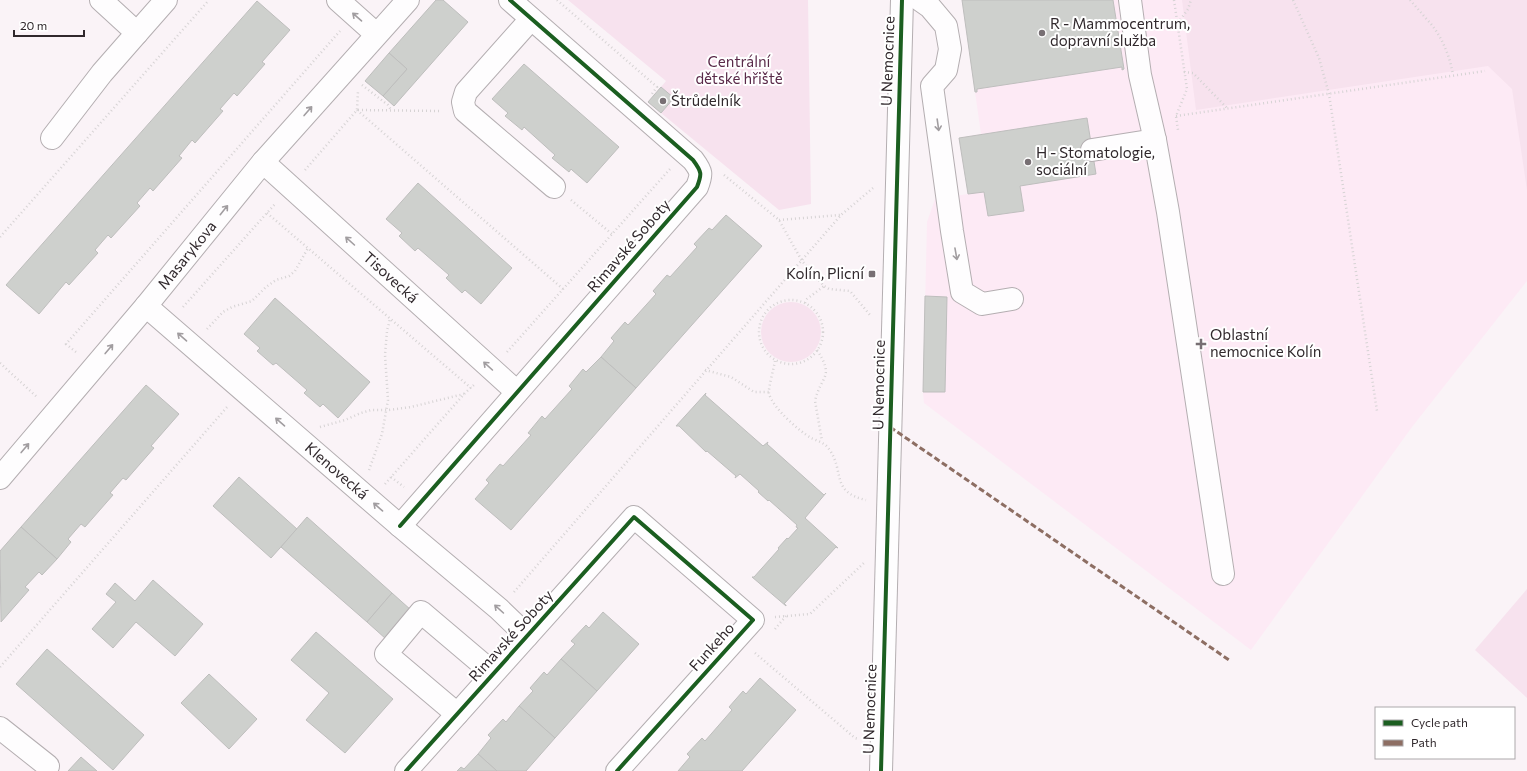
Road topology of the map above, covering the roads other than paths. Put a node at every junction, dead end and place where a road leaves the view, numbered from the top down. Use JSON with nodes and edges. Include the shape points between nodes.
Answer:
{"nodes":[{"id":1,"x":101,"y":0,"type":"edge"},
{"id":2,"x":166,"y":0,"type":"edge"},
{"id":3,"x":338,"y":0,"type":"edge"},
{"id":4,"x":408,"y":0,"type":"edge"},
{"id":5,"x":510,"y":0,"type":"edge"},
{"id":6,"x":902,"y":0,"type":"edge"},
{"id":7,"x":920,"y":0,"type":"edge"},
{"id":8,"x":1130,"y":0,"type":"edge"},
{"id":9,"x":531,"y":18,"type":"junction"},
{"id":10,"x":137,"y":33,"type":"junction"},
{"id":11,"x":376,"y":34,"type":"junction"},
{"id":12,"x":932,"y":86,"type":"junction"},
{"id":13,"x":899,"y":87,"type":"junction"},
{"id":14,"x":52,"y":138,"type":"dead end"},
{"id":15,"x":1155,"y":140,"type":"junction"},
{"id":16,"x":1092,"y":150,"type":"dead end"},
{"id":17,"x":264,"y":162,"type":"junction"},
{"id":18,"x":554,"y":187,"type":"road end"},
{"id":19,"x":1012,"y":299,"type":"dead end"},
{"id":20,"x":146,"y":306,"type":"junction"},
{"id":21,"x":517,"y":392,"type":"junction"},
{"id":22,"x":0,"y":478,"type":"edge"},
{"id":23,"x":634,"y":517,"type":"joint"},
{"id":24,"x":400,"y":526,"type":"junction"},
{"id":25,"x":1224,"y":574,"type":"dead end"},
{"id":26,"x":527,"y":636,"type":"junction"},
{"id":27,"x":493,"y":673,"type":"junction"},
{"id":28,"x":457,"y":714,"type":"junction"},
{"id":29,"x":0,"y":728,"type":"edge"},
{"id":30,"x":48,"y":766,"type":"dead end"},
{"id":31,"x":406,"y":771,"type":"edge"},
{"id":32,"x":617,"y":771,"type":"edge"},
{"id":33,"x":881,"y":771,"type":"edge"}],
"edges":[{"from":1,"to":10,"type":"street"},
{"from":2,"to":10,"type":"street"},
{"from":11,"to":3,"type":"street","one_way":true},
{"from":4,"to":11,"type":"street","name":"Masarykova"},
{"from":5,"to":9,"type":"street","name":"Rimavské Soboty"},
{"from":6,"to":13,"type":"street","name":"U Nemocnice"},
{"from":7,"to":12,"type":"street","via":[[930,7],[946,26],[950,49],[946,70]]},
{"from":8,"to":15,"type":"street","via":[[1140,75]]},
{"from":9,"to":18,"type":"street","via":[[466,92],[463,102],[465,111]]},
{"from":9,"to":21,"type":"street","name":"Rimavské Soboty","via":[[693,160],[701,175],[697,187]]},
{"from":10,"to":14,"type":"street","via":[[102,73]]},
{"from":17,"to":11,"type":"street","name":"Masarykova","one_way":true},
{"from":12,"to":13,"type":"street"},
{"from":12,"to":19,"type":"street","one_way":true,"via":[[962,292],[982,304]]},
{"from":13,"to":33,"type":"street","name":"U Nemocnice"},
{"from":15,"to":16,"type":"street"},
{"from":15,"to":25,"type":"street"},
{"from":20,"to":17,"type":"street","name":"Masarykova","one_way":true},
{"from":21,"to":17,"type":"street","name":"Tisovecká","one_way":true},
{"from":22,"to":20,"type":"street","name":"Masarykova","one_way":true},
{"from":24,"to":20,"type":"street","name":"Klenovecká","one_way":true},
{"from":21,"to":24,"type":"street","name":"Rimavské Soboty"},
{"from":23,"to":26,"type":"street","name":"Rimavské Soboty"},
{"from":23,"to":32,"type":"street","name":"Funkeho","via":[[753,620]]},
{"from":26,"to":24,"type":"street","name":"Klenovecká","one_way":true,"via":[[499,609]]},
{"from":26,"to":27,"type":"street","name":"Rimavské Soboty"},
{"from":27,"to":28,"type":"street","name":"Rimavské Soboty"},
{"from":27,"to":28,"type":"street","via":[[421,612],[386,654]]},
{"from":28,"to":31,"type":"street","name":"Rimavské Soboty"},
{"from":29,"to":30,"type":"street"}]}
